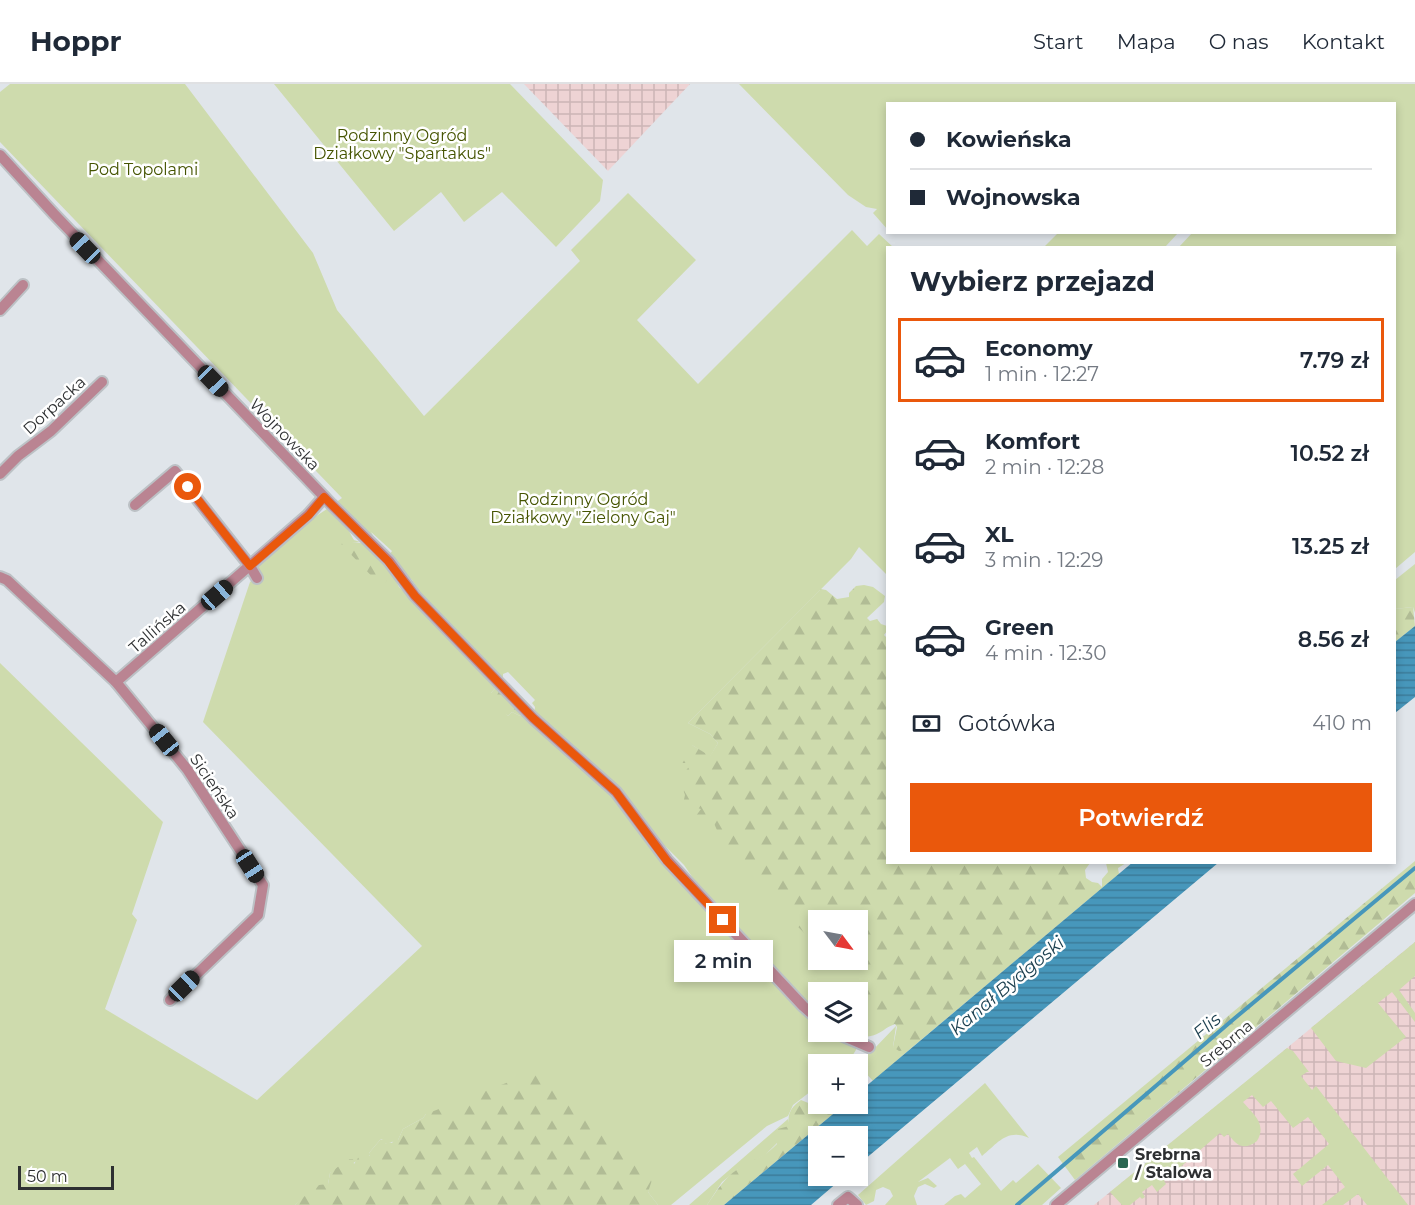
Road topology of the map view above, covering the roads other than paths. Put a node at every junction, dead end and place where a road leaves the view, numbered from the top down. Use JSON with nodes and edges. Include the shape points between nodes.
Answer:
{"nodes":[{"id":1,"x":0,"y":155,"type":"edge"},
{"id":2,"x":23,"y":285,"type":"dead end"},
{"id":3,"x":0,"y":310,"type":"edge"},
{"id":4,"x":102,"y":382,"type":"dead end"},
{"id":5,"x":0,"y":474,"type":"edge"},
{"id":6,"x":324,"y":497,"type":"junction"},
{"id":7,"x":135,"y":505,"type":"dead end"},
{"id":8,"x":250,"y":566,"type":"junction"},
{"id":9,"x":0,"y":577,"type":"edge"},
{"id":10,"x":257,"y":578,"type":"dead end"},
{"id":11,"x":116,"y":682,"type":"junction"},
{"id":12,"x":1415,"y":904,"type":"edge"},
{"id":13,"x":170,"y":1000,"type":"dead end"},
{"id":14,"x":808,"y":1010,"type":"edge"},
{"id":15,"x":857,"y":1042,"type":"edge"},
{"id":16,"x":869,"y":1047,"type":"dead end"},
{"id":17,"x":852,"y":1201,"type":"edge"},
{"id":18,"x":838,"y":1205,"type":"edge"},
{"id":19,"x":1056,"y":1205,"type":"edge"}],
"edges":[{"from":1,"to":6,"type":"street","name":"Wojnowska"},
{"from":2,"to":3,"type":"street"},
{"from":4,"to":5,"type":"street","name":"Dorpacka"},
{"from":6,"to":8,"type":"street","name":"Tallińska"},
{"from":6,"to":14,"type":"street","name":"Wojnowska","via":[[533,718],[616,792],[667,861]]},
{"from":7,"to":8,"type":"street","via":[[175,471]]},
{"from":8,"to":10,"type":"street"},
{"from":8,"to":11,"type":"street","name":"Tallińska"},
{"from":9,"to":11,"type":"street","name":"Sicieńska"},
{"from":11,"to":13,"type":"street","name":"Sicieńska","via":[[187,769],[263,885],[258,915]]},
{"from":12,"to":19,"type":"street","name":"Srebrna"},
{"from":15,"to":16,"type":"street"},
{"from":17,"to":18,"type":"street"}]}
